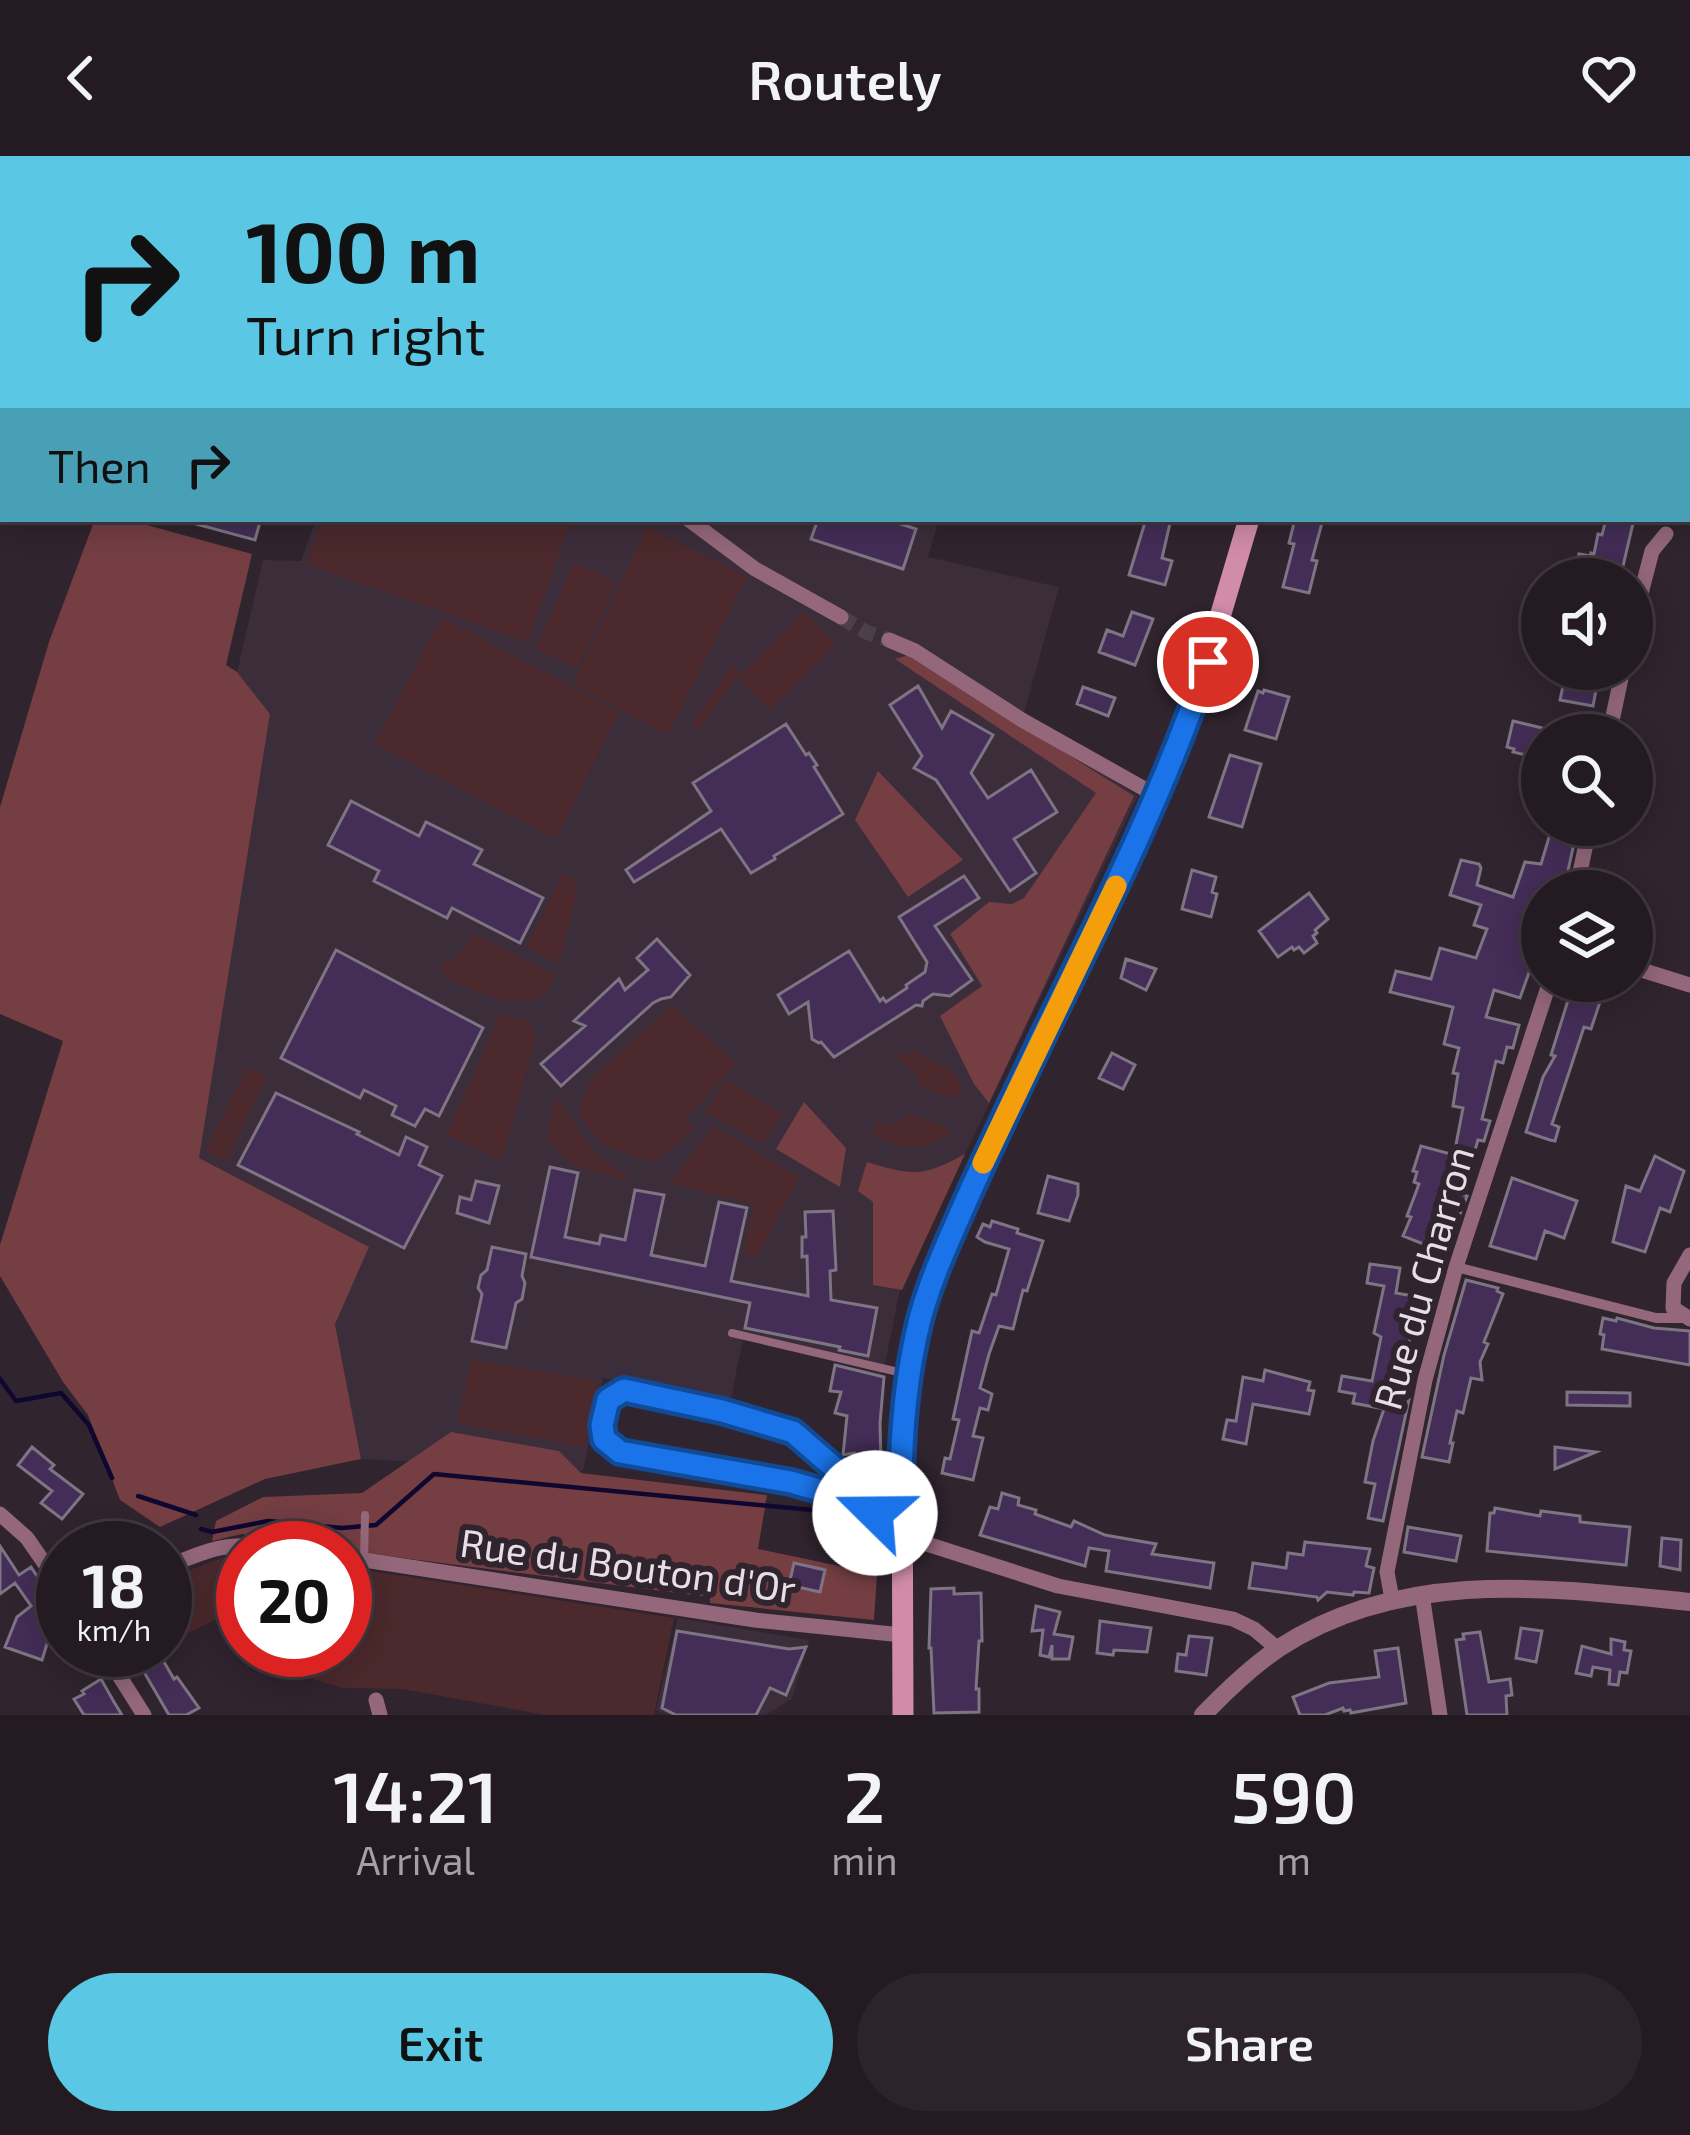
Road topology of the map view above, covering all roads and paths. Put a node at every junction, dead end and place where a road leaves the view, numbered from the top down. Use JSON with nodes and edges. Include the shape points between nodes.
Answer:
{"nodes":[{"id":1,"x":692,"y":522,"type":"edge"},
{"id":2,"x":1249,"y":522,"type":"edge"},
{"id":3,"x":1666,"y":534,"type":"dead end"},
{"id":4,"x":1650,"y":558,"type":"edge"},
{"id":5,"x":841,"y":617,"type":"tunnel mouth"},
{"id":6,"x":889,"y":640,"type":"tunnel mouth"},
{"id":7,"x":1157,"y":796,"type":"junction"},
{"id":8,"x":1653,"y":974,"type":"edge"},
{"id":9,"x":1690,"y":985,"type":"edge"},
{"id":10,"x":1543,"y":1002,"type":"edge"},
{"id":11,"x":1690,"y":1255,"type":"edge"},
{"id":12,"x":1456,"y":1267,"type":"junction"},
{"id":13,"x":1689,"y":1318,"type":"edge"},
{"id":14,"x":732,"y":1333,"type":"dead end"},
{"id":15,"x":909,"y":1375,"type":"junction"},
{"id":16,"x":901,"y":1490,"type":"junction"},
{"id":17,"x":0,"y":1514,"type":"edge"},
{"id":18,"x":365,"y":1515,"type":"dead end"},
{"id":19,"x":365,"y":1521,"type":"edge"},
{"id":20,"x":902,"y":1528,"type":"junction"},
{"id":21,"x":36,"y":1551,"type":"edge"},
{"id":22,"x":372,"y":1561,"type":"edge"},
{"id":23,"x":1423,"y":1594,"type":"junction"},
{"id":24,"x":1392,"y":1599,"type":"junction"},
{"id":25,"x":1690,"y":1602,"type":"edge"},
{"id":26,"x":902,"y":1635,"type":"junction"},
{"id":27,"x":1278,"y":1649,"type":"junction"},
{"id":28,"x":120,"y":1677,"type":"edge"},
{"id":29,"x":144,"y":1715,"type":"edge"},
{"id":30,"x":903,"y":1715,"type":"edge"},
{"id":31,"x":1203,"y":1715,"type":"edge"},
{"id":32,"x":1440,"y":1715,"type":"edge"}],
"edges":[{"from":1,"to":5,"type":"street"},
{"from":2,"to":7,"type":"main road"},
{"from":3,"to":4,"type":"street"},
{"from":6,"to":7,"type":"street"},
{"from":7,"to":15,"type":"main road","via":[[939,1261]]},
{"from":8,"to":9,"type":"street"},
{"from":10,"to":12,"type":"street","name":"Rue du Charron"},
{"from":11,"to":13,"type":"street","via":[[1673,1283],[1673,1308]]},
{"from":12,"to":13,"type":"street","via":[[1656,1318]]},
{"from":12,"to":24,"type":"street","name":"Rue du Charron","via":[[1399,1499],[1387,1572]]},
{"from":14,"to":15,"type":"lane"},
{"from":15,"to":16,"type":"main road"},
{"from":16,"to":20,"type":"main road"},
{"from":16,"to":20,"type":"lane","via":[[839,1472],[793,1432],[624,1390],[608,1400],[604,1439],[620,1452],[791,1482]]},
{"from":17,"to":21,"type":"street"},
{"from":18,"to":19,"type":"lane"},
{"from":20,"to":26,"type":"main road"},
{"from":20,"to":27,"type":"street","via":[[1058,1586],[1233,1619]]},
{"from":22,"to":26,"type":"street","name":"Rue du Bouton d'Or"},
{"from":23,"to":24,"type":"street"},
{"from":23,"to":25,"type":"street","via":[[1496,1587]]},
{"from":23,"to":32,"type":"street"},
{"from":24,"to":27,"type":"street"},
{"from":26,"to":30,"type":"main road"},
{"from":27,"to":31,"type":"street"},
{"from":28,"to":29,"type":"street"}]}
